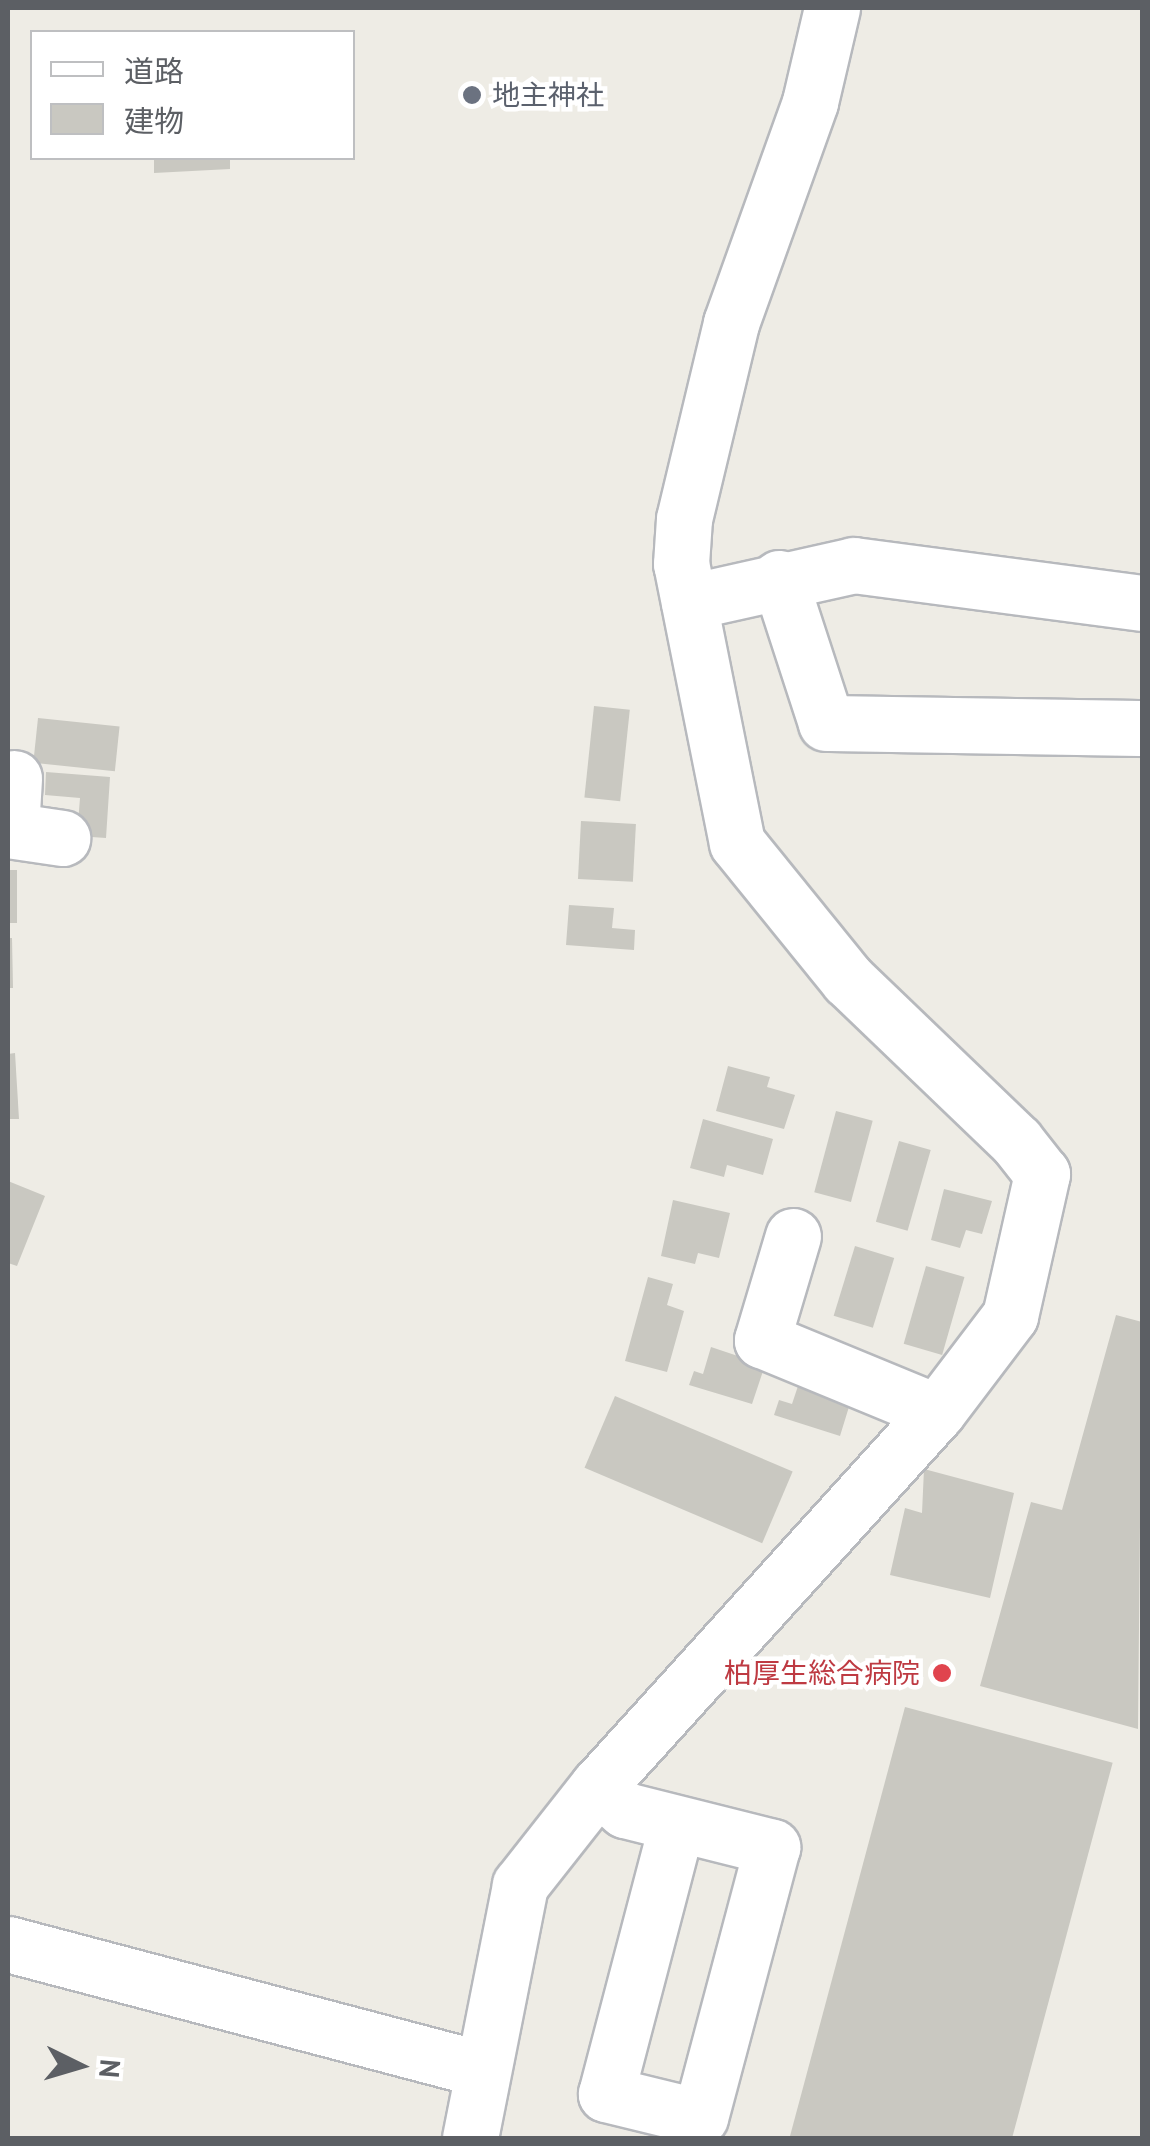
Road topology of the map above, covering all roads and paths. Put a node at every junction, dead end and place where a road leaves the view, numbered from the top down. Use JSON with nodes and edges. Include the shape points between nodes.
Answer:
{"nodes":[{"id":1,"x":832,"y":8,"type":"edge"},
{"id":2,"x":779,"y":578,"type":"junction"},
{"id":3,"x":689,"y":602,"type":"junction"},
{"id":4,"x":1142,"y":603,"type":"edge"},
{"id":5,"x":1142,"y":728,"type":"edge"},
{"id":6,"x":793,"y":1236,"type":"dead end"},
{"id":7,"x":937,"y":1412,"type":"junction"},
{"id":8,"x":598,"y":1786,"type":"junction"},
{"id":9,"x":677,"y":1824,"type":"junction"},
{"id":10,"x":8,"y":1944,"type":"edge"},
{"id":11,"x":480,"y":2068,"type":"junction"},
{"id":12,"x":470,"y":2138,"type":"edge"}],
"edges":[{"from":1,"to":3,"type":"street","via":[[810,102],[731,323],[692,484],[680,564]]},
{"from":2,"to":3,"type":"street"},
{"from":2,"to":4,"type":"street","via":[[854,566]]},
{"from":2,"to":5,"type":"street","via":[[826,723]]},
{"from":3,"to":7,"type":"street","via":[[737,843],[848,980],[1042,1174],[1010,1316]]},
{"from":6,"to":7,"type":"street","via":[[762,1340]]},
{"from":7,"to":8,"type":"street"},
{"from":8,"to":9,"type":"street","via":[[625,1810]]},
{"from":8,"to":11,"type":"street","via":[[520,1885]]},
{"from":9,"to":9,"type":"street","via":[[772,1847],[700,2117],[606,2094]]},
{"from":10,"to":11,"type":"street"},
{"from":11,"to":12,"type":"street"}]}
